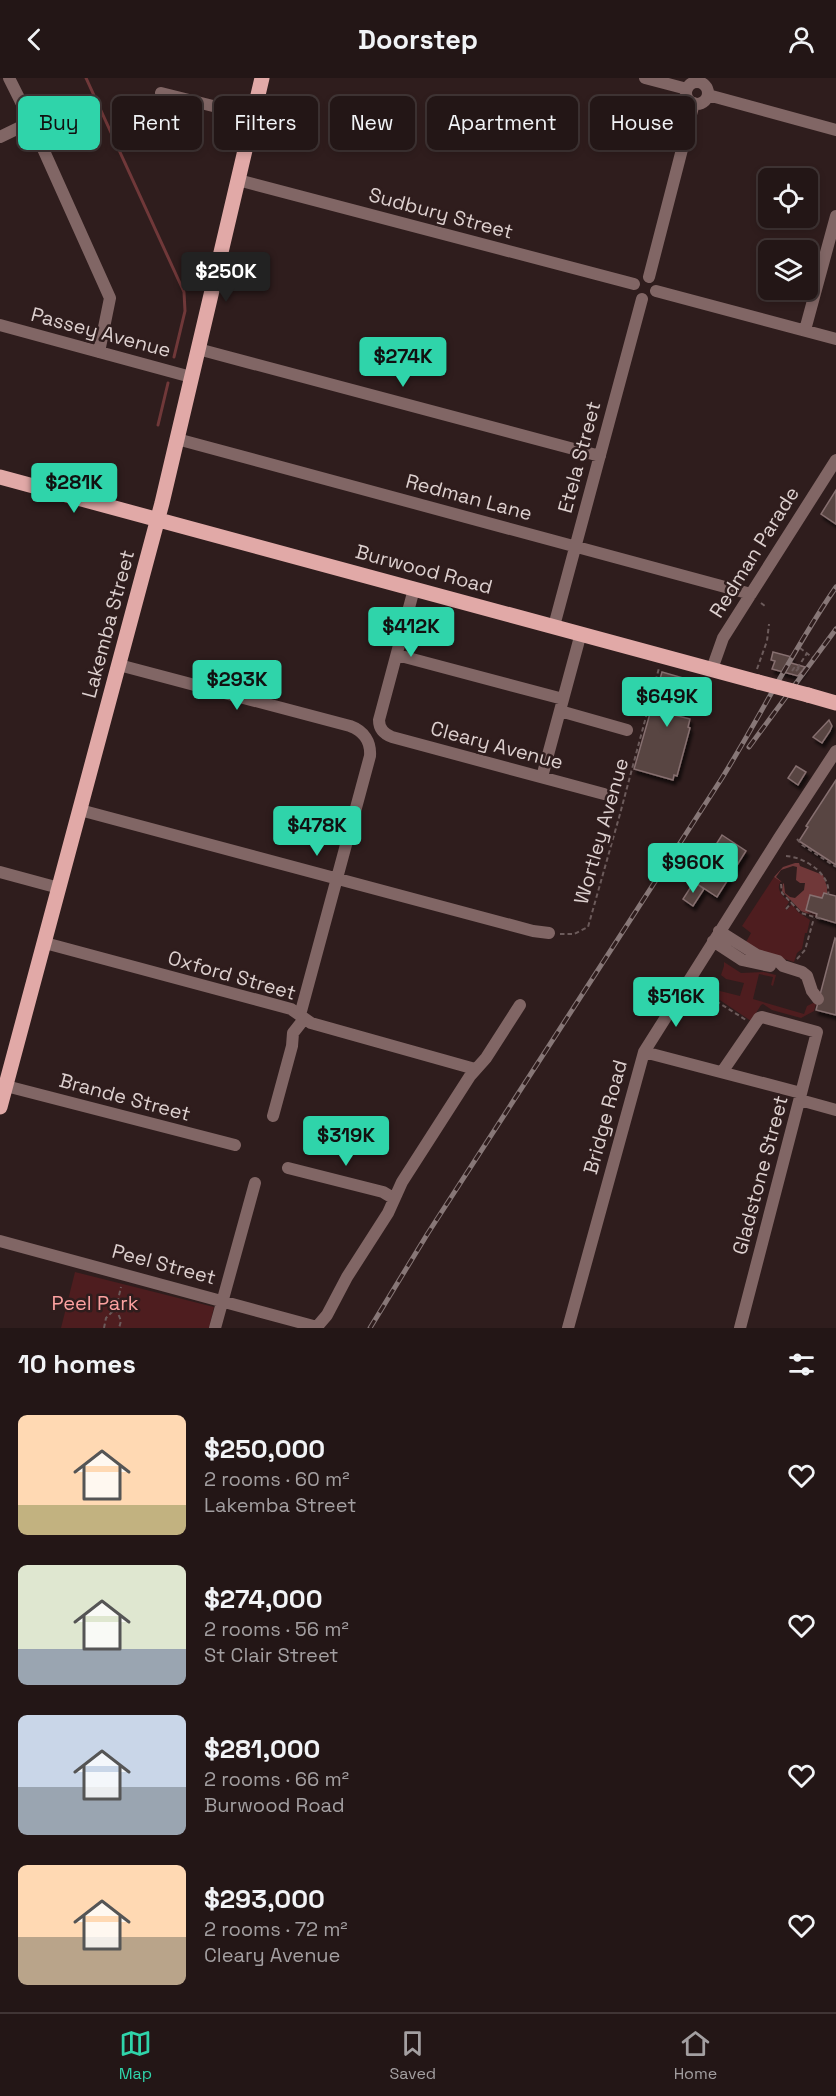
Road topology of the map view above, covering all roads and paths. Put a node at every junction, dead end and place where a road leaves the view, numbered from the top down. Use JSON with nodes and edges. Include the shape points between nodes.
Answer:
{"nodes":[{"id":1,"x":9,"y":78,"type":"edge"},
{"id":2,"x":262,"y":78,"type":"edge"},
{"id":3,"x":645,"y":78,"type":"edge"},
{"id":4,"x":702,"y":80,"type":"edge"},
{"id":5,"x":687,"y":89,"type":"junction"},
{"id":6,"x":161,"y":93,"type":"dead end"},
{"id":7,"x":708,"y":95,"type":"junction"},
{"id":8,"x":18,"y":96,"type":"edge"},
{"id":9,"x":258,"y":96,"type":"edge"},
{"id":10,"x":687,"y":96,"type":"edge"},
{"id":11,"x":695,"y":103,"type":"edge"},
{"id":12,"x":214,"y":106,"type":"edge"},
{"id":13,"x":18,"y":128,"type":"edge"},
{"id":14,"x":836,"y":130,"type":"edge"},
{"id":15,"x":0,"y":137,"type":"edge"},
{"id":16,"x":44,"y":150,"type":"edge"},
{"id":17,"x":245,"y":150,"type":"edge"},
{"id":18,"x":682,"y":150,"type":"edge"},
{"id":19,"x":238,"y":180,"type":"junction"},
{"id":20,"x":836,"y":216,"type":"edge"},
{"id":21,"x":649,"y":277,"type":"junction"},
{"id":22,"x":634,"y":284,"type":"junction"},
{"id":23,"x":656,"y":291,"type":"junction"},
{"id":24,"x":642,"y":299,"type":"junction"},
{"id":25,"x":0,"y":325,"type":"edge"},
{"id":26,"x":805,"y":330,"type":"junction"},
{"id":27,"x":836,"y":339,"type":"edge"},
{"id":28,"x":198,"y":349,"type":"junction"},
{"id":29,"x":99,"y":352,"type":"junction"},
{"id":30,"x":191,"y":377,"type":"junction"},
{"id":31,"x":177,"y":439,"type":"junction"},
{"id":32,"x":600,"y":456,"type":"junction"},
{"id":33,"x":836,"y":460,"type":"edge"},
{"id":34,"x":0,"y":477,"type":"edge"},
{"id":35,"x":157,"y":519,"type":"junction"},
{"id":36,"x":575,"y":546,"type":"junction"},
{"id":37,"x":414,"y":589,"type":"junction"},
{"id":38,"x":751,"y":594,"type":"junction"},
{"id":39,"x":760,"y":603,"type":"dead end"},
{"id":40,"x":765,"y":606,"type":"dead end"},
{"id":41,"x":769,"y":624,"type":"dead end"},
{"id":42,"x":554,"y":626,"type":"junction"},
{"id":43,"x":581,"y":633,"type":"junction"},
{"id":44,"x":800,"y":648,"type":"dead end"},
{"id":45,"x":807,"y":653,"type":"junction"},
{"id":46,"x":397,"y":655,"type":"junction"},
{"id":47,"x":813,"y":658,"type":"dead end"},
{"id":48,"x":119,"y":665,"type":"junction"},
{"id":49,"x":659,"y":668,"type":"dead end"},
{"id":50,"x":712,"y":669,"type":"junction"},
{"id":51,"x":803,"y":671,"type":"dead end"},
{"id":52,"x":757,"y":675,"type":"junction"},
{"id":53,"x":836,"y":703,"type":"edge"},
{"id":54,"x":562,"y":705,"type":"junction"},
{"id":55,"x":627,"y":730,"type":"dead end"},
{"id":56,"x":836,"y":751,"type":"edge"},
{"id":57,"x":832,"y":768,"type":"edge"},
{"id":58,"x":542,"y":777,"type":"junction"},
{"id":59,"x":604,"y":794,"type":"dead end"},
{"id":60,"x":80,"y":810,"type":"junction"},
{"id":61,"x":797,"y":839,"type":"dead end"},
{"id":62,"x":786,"y":856,"type":"dead end"},
{"id":63,"x":836,"y":867,"type":"edge"},
{"id":64,"x":0,"y":872,"type":"edge"},
{"id":65,"x":337,"y":878,"type":"junction"},
{"id":66,"x":781,"y":884,"type":"dead end"},
{"id":67,"x":60,"y":888,"type":"junction"},
{"id":68,"x":828,"y":895,"type":"dead end"},
{"id":69,"x":792,"y":902,"type":"junction"},
{"id":70,"x":786,"y":909,"type":"dead end"},
{"id":71,"x":821,"y":919,"type":"dead end"},
{"id":72,"x":549,"y":933,"type":"joint"},
{"id":73,"x":716,"y":936,"type":"junction"},
{"id":74,"x":45,"y":943,"type":"junction"},
{"id":75,"x":687,"y":982,"type":"junction"},
{"id":76,"x":818,"y":999,"type":"dead end"},
{"id":77,"x":520,"y":1005,"type":"dead end"},
{"id":78,"x":302,"y":1017,"type":"junction"},
{"id":79,"x":753,"y":1024,"type":"junction"},
{"id":80,"x":644,"y":1052,"type":"junction"},
{"id":81,"x":475,"y":1069,"type":"junction"},
{"id":82,"x":722,"y":1072,"type":"junction"},
{"id":83,"x":6,"y":1086,"type":"junction"},
{"id":84,"x":800,"y":1096,"type":"junction"},
{"id":85,"x":0,"y":1107,"type":"edge"},
{"id":86,"x":836,"y":1110,"type":"edge"},
{"id":87,"x":273,"y":1116,"type":"dead end"},
{"id":88,"x":235,"y":1145,"type":"dead end"},
{"id":89,"x":288,"y":1168,"type":"dead end"},
{"id":90,"x":255,"y":1183,"type":"dead end"},
{"id":91,"x":393,"y":1198,"type":"junction"},
{"id":92,"x":0,"y":1241,"type":"edge"},
{"id":93,"x":121,"y":1287,"type":"dead end"},
{"id":94,"x":223,"y":1300,"type":"junction"},
{"id":95,"x":116,"y":1308,"type":"junction"},
{"id":96,"x":317,"y":1327,"type":"edge"},
{"id":97,"x":104,"y":1328,"type":"edge"},
{"id":98,"x":119,"y":1328,"type":"edge"},
{"id":99,"x":215,"y":1328,"type":"edge"},
{"id":100,"x":568,"y":1328,"type":"edge"},
{"id":101,"x":740,"y":1328,"type":"edge"}],
"edges":[{"from":1,"to":8,"type":"street"},
{"from":2,"to":9,"type":"main road","name":"Lakemba Street"},
{"from":3,"to":5,"type":"street"},
{"from":4,"to":5,"type":"street","via":[[691,83]]},
{"from":4,"to":7,"type":"street"},
{"from":5,"to":10,"type":"street"},
{"from":6,"to":12,"type":"street"},
{"from":7,"to":11,"type":"street","via":[[701,103]]},
{"from":7,"to":14,"type":"street"},
{"from":13,"to":15,"type":"street"},
{"from":16,"to":29,"type":"street","via":[[110,298]]},
{"from":17,"to":19,"type":"main road","name":"Lakemba Street"},
{"from":18,"to":21,"type":"street"},
{"from":19,"to":22,"type":"street","name":"Sudbury Street"},
{"from":19,"to":28,"type":"main road","name":"Lakemba Street"},
{"from":20,"to":26,"type":"street"},
{"from":21,"to":22,"type":"street"},
{"from":21,"to":23,"type":"street"},
{"from":22,"to":24,"type":"street","via":[[634,291]]},
{"from":23,"to":24,"type":"street"},
{"from":23,"to":26,"type":"street"},
{"from":24,"to":32,"type":"street","name":"Etela Street"},
{"from":25,"to":29,"type":"street","name":"Passey Avenue"},
{"from":26,"to":27,"type":"street"},
{"from":28,"to":30,"type":"main road","name":"Lakemba Street"},
{"from":28,"to":32,"type":"street"},
{"from":29,"to":30,"type":"street","name":"Passey Avenue"},
{"from":30,"to":31,"type":"main road","name":"Lakemba Street"},
{"from":31,"to":35,"type":"main road","name":"Lakemba Street"},
{"from":31,"to":36,"type":"street","name":"Redman Lane"},
{"from":32,"to":36,"type":"street","name":"Etela Street"},
{"from":33,"to":38,"type":"street","name":"Redman Parade"},
{"from":34,"to":35,"type":"main road","name":"Burwood Road"},
{"from":35,"to":37,"type":"main road","name":"Burwood Road"},
{"from":35,"to":48,"type":"main road","name":"Lakemba Street"},
{"from":36,"to":38,"type":"street","name":"Redman Lane"},
{"from":36,"to":42,"type":"street","name":"Etela Street"},
{"from":37,"to":42,"type":"main road","name":"Burwood Road"},
{"from":37,"to":46,"type":"street"},
{"from":38,"to":50,"type":"street","name":"Redman Parade","via":[[723,638]]},
{"from":39,"to":40,"type":"path"},
{"from":41,"to":52,"type":"path"},
{"from":42,"to":43,"type":"main road","name":"Burwood Road"},
{"from":43,"to":50,"type":"main road","name":"Burwood Road"},
{"from":43,"to":54,"type":"street"},
{"from":44,"to":45,"type":"path"},
{"from":45,"to":47,"type":"path"},
{"from":45,"to":51,"type":"path","via":[[796,671]]},
{"from":46,"to":54,"type":"street"},
{"from":46,"to":58,"type":"street","name":"Cleary Avenue","via":[[379,720],[381,730],[392,737]]},
{"from":48,"to":60,"type":"main road","name":"Lakemba Street"},
{"from":48,"to":65,"type":"street","via":[[358,730],[367,739],[370,756]]},
{"from":49,"to":72,"type":"path","name":"Wortley Avenue","via":[[588,927],[574,934]]},
{"from":50,"to":52,"type":"main road","name":"Burwood Road"},
{"from":52,"to":53,"type":"main road","name":"Burwood Road","bridge":true},
{"from":54,"to":55,"type":"street"},
{"from":54,"to":58,"type":"street"},
{"from":56,"to":57,"type":"street","name":"Bridge Road"},
{"from":57,"to":73,"type":"street","name":"Bridge Road"},
{"from":58,"to":59,"type":"street","name":"Cleary Avenue"},
{"from":60,"to":65,"type":"street"},
{"from":60,"to":67,"type":"main road","name":"Lakemba Street"},
{"from":61,"to":63,"type":"path"},
{"from":62,"to":68,"type":"path","via":[[823,874]]},
{"from":64,"to":67,"type":"street"},
{"from":65,"to":72,"type":"street"},
{"from":65,"to":78,"type":"street"},
{"from":66,"to":69,"type":"path","via":[[782,893]]},
{"from":67,"to":74,"type":"main road","name":"Lakemba Street"},
{"from":69,"to":70,"type":"path"},
{"from":69,"to":71,"type":"path","via":[[803,914]]},
{"from":73,"to":75,"type":"street","name":"Bridge Road"},
{"from":73,"to":76,"type":"street","via":[[746,962],[805,973]]},
{"from":74,"to":78,"type":"street","name":"Oxford Street","via":[[291,1009]]},
{"from":74,"to":83,"type":"main road","name":"Lakemba Street"},
{"from":75,"to":79,"type":"path"},
{"from":75,"to":80,"type":"street","name":"Bridge Road"},
{"from":77,"to":81,"type":"street"},
{"from":78,"to":81,"type":"street","name":"Oxford Street","via":[[311,1023]]},
{"from":78,"to":87,"type":"street","via":[[293,1033]]},
{"from":79,"to":82,"type":"street"},
{"from":79,"to":84,"type":"street","name":"Gladstone Street","via":[[762,1017],[818,1032]]},
{"from":80,"to":82,"type":"street"},
{"from":80,"to":100,"type":"street","name":"Bridge Road"},
{"from":81,"to":91,"type":"street"},
{"from":82,"to":84,"type":"street"},
{"from":83,"to":85,"type":"main road","name":"Lakemba Street"},
{"from":83,"to":88,"type":"street","name":"Brande Street"},
{"from":84,"to":86,"type":"street"},
{"from":84,"to":101,"type":"street","name":"Gladstone Street"},
{"from":89,"to":91,"type":"street","via":[[383,1192]]},
{"from":90,"to":94,"type":"street"},
{"from":91,"to":96,"type":"street","via":[[388,1213]]},
{"from":92,"to":94,"type":"street","name":"Peel Street"},
{"from":93,"to":95,"type":"path"},
{"from":94,"to":96,"type":"street","name":"Peel Street"},
{"from":94,"to":99,"type":"street"},
{"from":95,"to":97,"type":"path","via":[[106,1318]]},
{"from":95,"to":98,"type":"path","via":[[121,1321]]}]}
